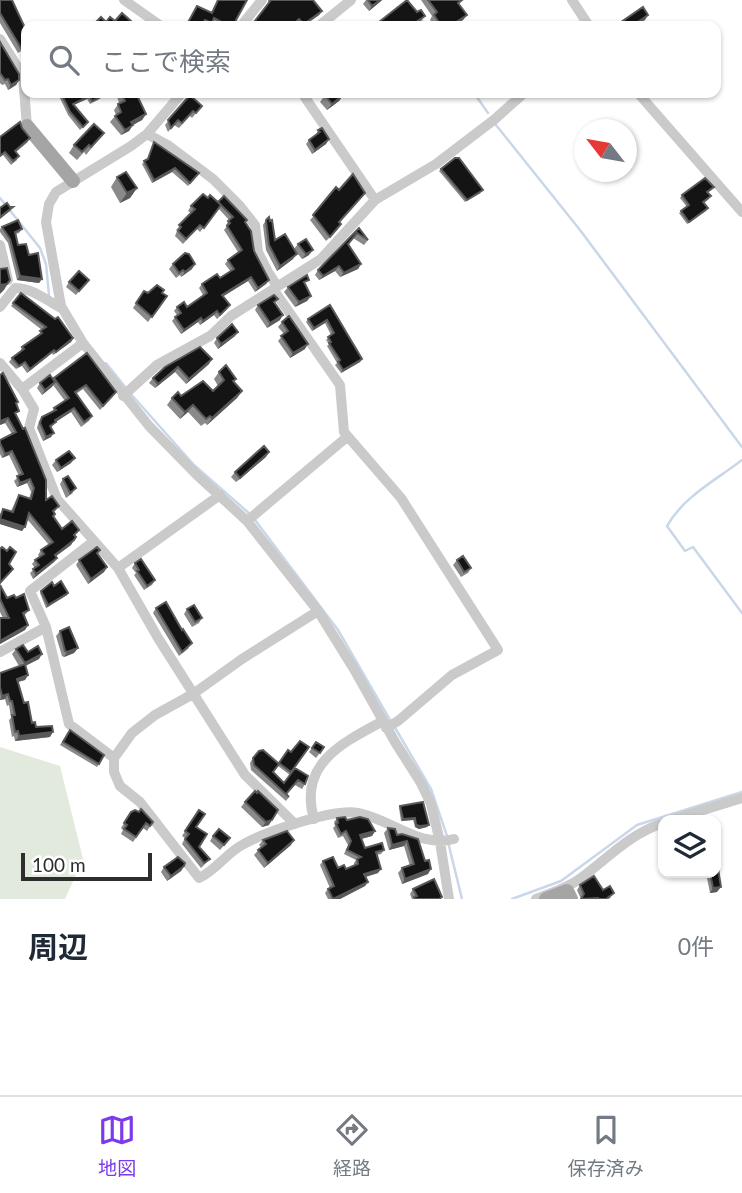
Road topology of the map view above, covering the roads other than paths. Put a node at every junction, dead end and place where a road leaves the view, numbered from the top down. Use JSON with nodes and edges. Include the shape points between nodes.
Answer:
{"nodes":[{"id":1,"x":124,"y":0,"type":"edge"},
{"id":2,"x":262,"y":0,"type":"edge"},
{"id":3,"x":351,"y":0,"type":"edge"},
{"id":4,"x":572,"y":0,"type":"edge"},
{"id":5,"x":153,"y":21,"type":"edge"},
{"id":6,"x":245,"y":21,"type":"edge"},
{"id":7,"x":325,"y":21,"type":"edge"},
{"id":8,"x":586,"y":21,"type":"edge"},
{"id":9,"x":0,"y":39,"type":"edge"},
{"id":10,"x":21,"y":73,"type":"edge"},
{"id":11,"x":25,"y":98,"type":"edge"},
{"id":12,"x":178,"y":98,"type":"edge"},
{"id":13,"x":305,"y":98,"type":"edge"},
{"id":14,"x":518,"y":98,"type":"edge"},
{"id":15,"x":642,"y":98,"type":"edge"},
{"id":16,"x":27,"y":126,"type":"joint"},
{"id":17,"x":146,"y":134,"type":"junction"},
{"id":18,"x":73,"y":181,"type":"junction"},
{"id":19,"x":375,"y":200,"type":"junction"},
{"id":20,"x":742,"y":212,"type":"edge"},
{"id":21,"x":0,"y":245,"type":"edge"},
{"id":22,"x":276,"y":287,"type":"junction"},
{"id":23,"x":11,"y":290,"type":"junction"},
{"id":24,"x":62,"y":302,"type":"junction"},
{"id":25,"x":0,"y":307,"type":"edge"},
{"id":26,"x":83,"y":344,"type":"junction"},
{"id":27,"x":0,"y":363,"type":"edge"},
{"id":28,"x":22,"y":389,"type":"junction"},
{"id":29,"x":127,"y":393,"type":"junction"},
{"id":30,"x":347,"y":437,"type":"junction"},
{"id":31,"x":220,"y":495,"type":"junction"},
{"id":32,"x":250,"y":518,"type":"junction"},
{"id":33,"x":94,"y":541,"type":"junction"},
{"id":34,"x":118,"y":568,"type":"junction"},
{"id":35,"x":318,"y":611,"type":"junction"},
{"id":36,"x":46,"y":627,"type":"junction"},
{"id":37,"x":0,"y":652,"type":"edge"},
{"id":38,"x":193,"y":694,"type":"junction"},
{"id":39,"x":389,"y":725,"type":"junction"},
{"id":40,"x":114,"y":758,"type":"junction"},
{"id":41,"x":742,"y":798,"type":"edge"},
{"id":42,"x":687,"y":815,"type":"edge"},
{"id":43,"x":314,"y":819,"type":"junction"},
{"id":44,"x":295,"y":824,"type":"junction"},
{"id":45,"x":658,"y":825,"type":"edge"},
{"id":46,"x":448,"y":841,"type":"junction"},
{"id":47,"x":603,"y":860,"type":"junction"},
{"id":48,"x":569,"y":895,"type":"edge"},
{"id":49,"x":450,"y":898,"type":"edge"},
{"id":50,"x":536,"y":899,"type":"edge"},
{"id":51,"x":546,"y":899,"type":"edge"}],
"edges":[{"from":1,"to":5,"type":"street"},
{"from":2,"to":6,"type":"street"},
{"from":3,"to":7,"type":"street"},
{"from":4,"to":8,"type":"street"},
{"from":9,"to":10,"type":"street"},
{"from":11,"to":16,"type":"street"},
{"from":12,"to":17,"type":"street"},
{"from":13,"to":19,"type":"street"},
{"from":14,"to":19,"type":"street","via":[[436,164]]},
{"from":15,"to":20,"type":"street"},
{"from":16,"to":18,"type":"main road"},
{"from":17,"to":18,"type":"street"},
{"from":17,"to":22,"type":"street","via":[[214,179],[240,206],[255,225],[258,252]]},
{"from":18,"to":24,"type":"street","via":[[56,192],[47,213]]},
{"from":19,"to":22,"type":"street","via":[[321,259]]},
{"from":21,"to":23,"type":"street"},
{"from":22,"to":29,"type":"street","via":[[230,316],[209,336],[157,365]]},
{"from":22,"to":30,"type":"street","via":[[340,386]]},
{"from":23,"to":24,"type":"street","via":[[24,288]]},
{"from":23,"to":25,"type":"street"},
{"from":24,"to":26,"type":"street"},
{"from":26,"to":28,"type":"street"},
{"from":26,"to":29,"type":"street"},
{"from":27,"to":28,"type":"street"},
{"from":28,"to":33,"type":"street","via":[[34,409],[29,428],[55,494]]},
{"from":29,"to":31,"type":"street","via":[[176,454]]},
{"from":30,"to":32,"type":"street"},
{"from":30,"to":39,"type":"street","via":[[401,498],[498,650],[452,675]]},
{"from":31,"to":32,"type":"street"},
{"from":31,"to":34,"type":"street"},
{"from":32,"to":35,"type":"street"},
{"from":33,"to":34,"type":"street"},
{"from":33,"to":36,"type":"street","via":[[30,592]]},
{"from":34,"to":38,"type":"street"},
{"from":35,"to":38,"type":"street"},
{"from":35,"to":39,"type":"street"},
{"from":36,"to":37,"type":"street"},
{"from":36,"to":40,"type":"street","via":[[69,724]]},
{"from":38,"to":40,"type":"street","via":[[132,733]]},
{"from":38,"to":44,"type":"street","via":[[245,775]]},
{"from":39,"to":43,"type":"street","via":[[345,741],[324,761],[311,788]]},
{"from":39,"to":46,"type":"street"},
{"from":40,"to":44,"type":"street","via":[[120,786],[140,802],[199,878],[244,844]]},
{"from":41,"to":42,"type":"street"},
{"from":43,"to":44,"type":"street"},
{"from":43,"to":46,"type":"street","via":[[360,813],[430,842]]},
{"from":45,"to":47,"type":"street","via":[[627,839]]},
{"from":46,"to":49,"type":"street"},
{"from":47,"to":48,"type":"street"},
{"from":47,"to":50,"type":"street","via":[[564,888]]},
{"from":48,"to":51,"type":"main road"}]}
